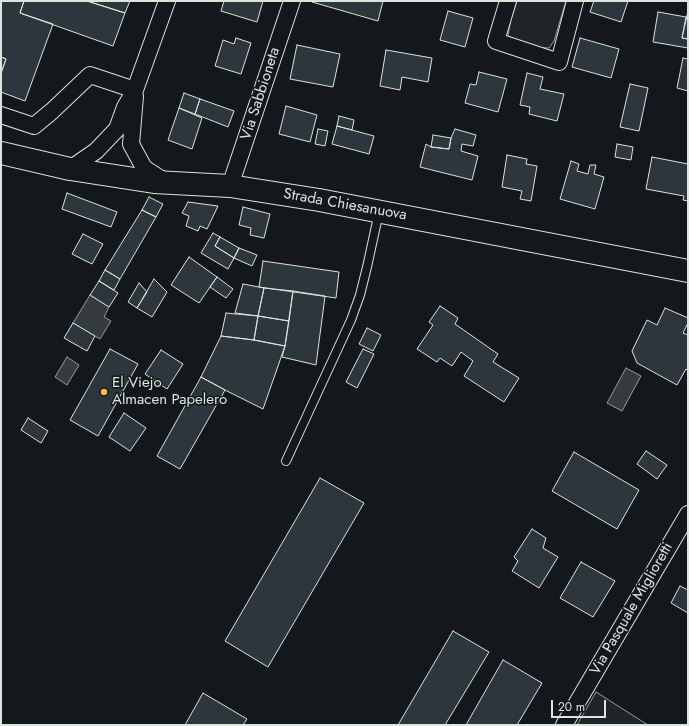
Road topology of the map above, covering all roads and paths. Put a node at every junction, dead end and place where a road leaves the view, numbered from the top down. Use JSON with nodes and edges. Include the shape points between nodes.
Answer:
{"nodes":[{"id":1,"x":166,"y":1,"type":"edge"},
{"id":2,"x":292,"y":1,"type":"edge"},
{"id":3,"x":508,"y":1,"type":"edge"},
{"id":4,"x":575,"y":1,"type":"edge"},
{"id":5,"x":135,"y":90,"type":"junction"},
{"id":6,"x":1,"y":115,"type":"edge"},
{"id":7,"x":1,"y":153,"type":"edge"},
{"id":8,"x":70,"y":169,"type":"junction"},
{"id":9,"x":169,"y":184,"type":"junction"},
{"id":10,"x":230,"y":186,"type":"junction"},
{"id":11,"x":379,"y":211,"type":"junction"},
{"id":12,"x":688,"y":271,"type":"edge"},
{"id":13,"x":286,"y":461,"type":"dead end"},
{"id":14,"x":688,"y":514,"type":"edge"},
{"id":15,"x":564,"y":725,"type":"edge"}],
"edges":[{"from":1,"to":5,"type":"street"},
{"from":2,"to":10,"type":"street","name":"Via Sabbioneta"},
{"from":3,"to":4,"type":"street","via":[[496,40],[559,62]]},
{"from":5,"to":6,"type":"street","via":[[90,75],[34,126]]},
{"from":5,"to":8,"type":"street","via":[[117,129],[96,151]]},
{"from":5,"to":9,"type":"street","via":[[131,144],[144,168]]},
{"from":7,"to":8,"type":"main road","name":"Strada Chiesanuova"},
{"from":8,"to":9,"type":"main road","name":"Strada Chiesanuova"},
{"from":9,"to":10,"type":"main road","name":"Strada Chiesanuova"},
{"from":10,"to":11,"type":"main road","name":"Strada Chiesanuova"},
{"from":11,"to":12,"type":"main road","name":"Strada Chiesanuova"},
{"from":11,"to":13,"type":"lane","via":[[360,295],[351,320]]},
{"from":14,"to":15,"type":"street","name":"Via Pasquale Miglioretti"}]}
